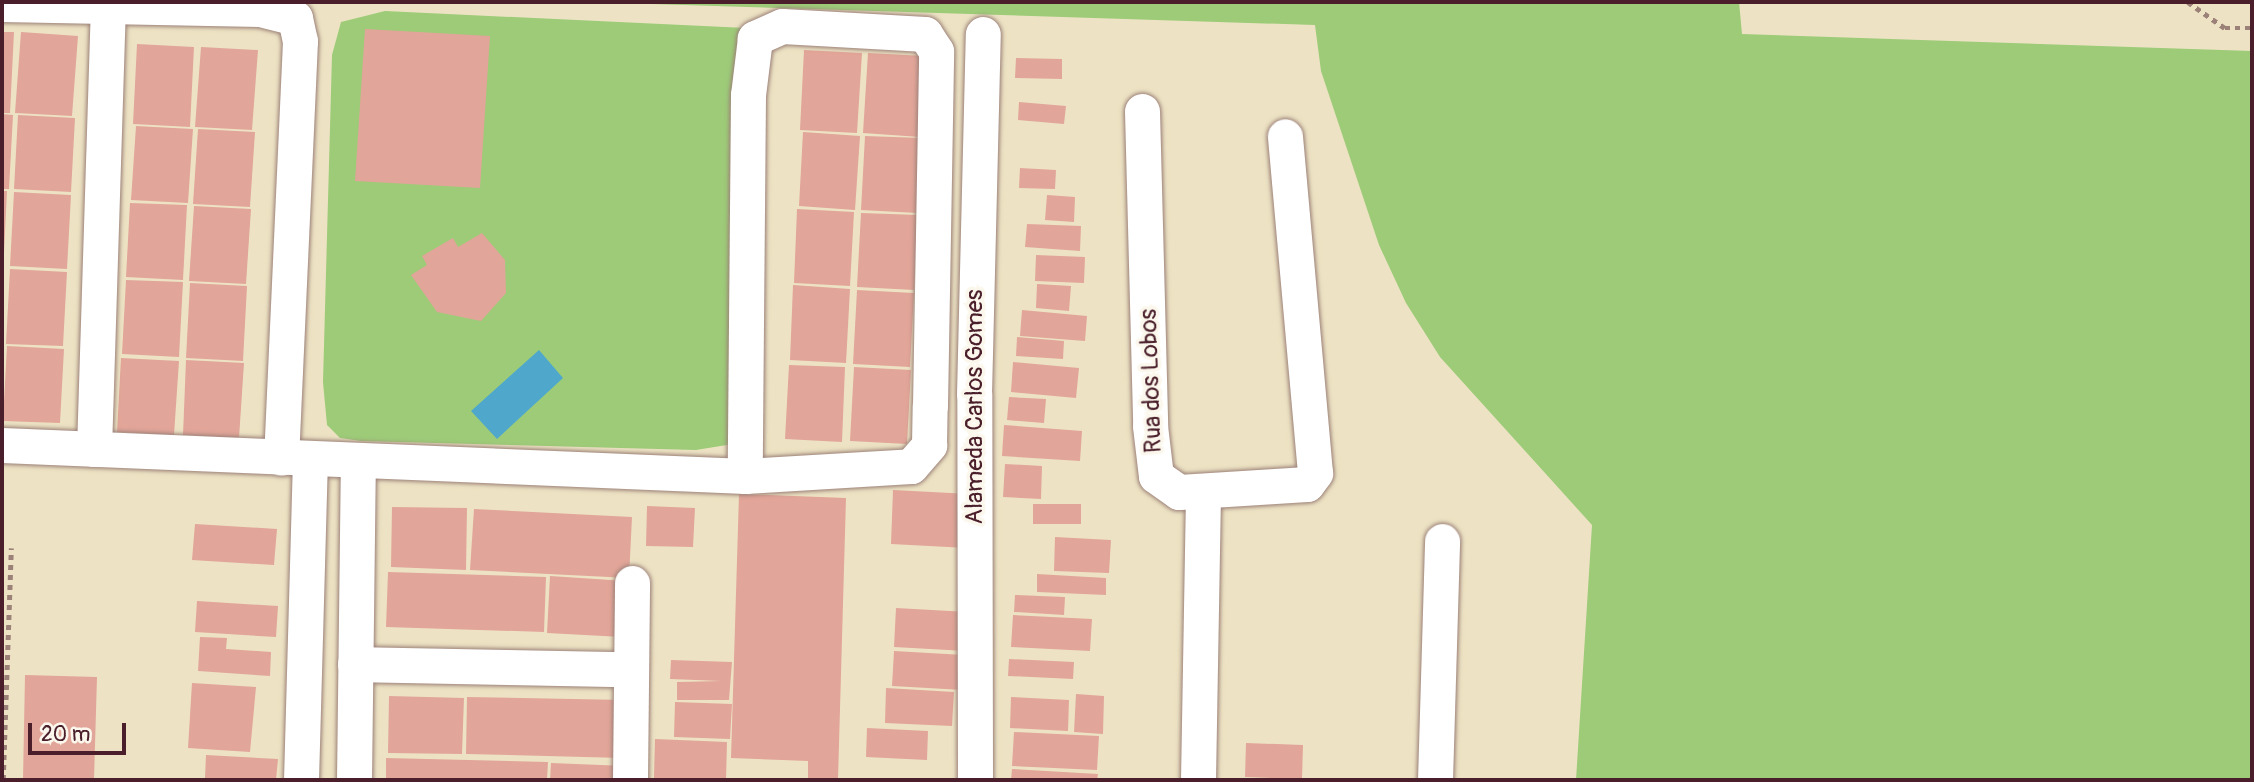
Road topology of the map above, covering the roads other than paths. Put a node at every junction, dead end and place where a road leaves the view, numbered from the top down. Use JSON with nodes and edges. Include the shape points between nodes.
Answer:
{"nodes":[{"id":1,"x":2,"y":4,"type":"edge"},
{"id":2,"x":108,"y":6,"type":"junction"},
{"id":3,"x":984,"y":33,"type":"dead end"},
{"id":4,"x":1142,"y":111,"type":"dead end"},
{"id":5,"x":1285,"y":136,"type":"dead end"},
{"id":6,"x":2,"y":445,"type":"edge"},
{"id":7,"x":94,"y":449,"type":"junction"},
{"id":8,"x":295,"y":459,"type":"junction"},
{"id":9,"x":358,"y":464,"type":"junction"},
{"id":10,"x":745,"y":476,"type":"junction"},
{"id":11,"x":1203,"y":492,"type":"junction"},
{"id":12,"x":1442,"y":541,"type":"dead end"},
{"id":13,"x":632,"y":583,"type":"dead end"},
{"id":14,"x":355,"y":664,"type":"junction"},
{"id":15,"x":620,"y":668,"type":"dead end"},
{"id":16,"x":301,"y":780,"type":"edge"},
{"id":17,"x":354,"y":780,"type":"edge"},
{"id":18,"x":630,"y":780,"type":"edge"},
{"id":19,"x":975,"y":780,"type":"edge"},
{"id":20,"x":1198,"y":780,"type":"edge"},
{"id":21,"x":1435,"y":780,"type":"edge"}],
"edges":[{"from":1,"to":2,"type":"street"},
{"from":2,"to":7,"type":"street"},
{"from":2,"to":8,"type":"street","via":[[260,9],[282,12],[298,24]]},
{"from":3,"to":19,"type":"street","name":"Alameda Carlos Gomes","via":[[974,394]]},
{"from":4,"to":11,"type":"street","name":"Rua dos Lobos","via":[[1156,476],[1170,489]]},
{"from":5,"to":11,"type":"street","name":"Rua dos Lobos","via":[[1315,473],[1307,484]]},
{"from":6,"to":7,"type":"street"},
{"from":7,"to":8,"type":"street"},
{"from":8,"to":9,"type":"street"},
{"from":8,"to":16,"type":"street"},
{"from":9,"to":10,"type":"street"},
{"from":9,"to":14,"type":"street"},
{"from":10,"to":10,"type":"street","via":[[748,94],[755,38],[782,26],[925,34],[936,51],[929,445],[898,470]]},
{"from":11,"to":20,"type":"street"},
{"from":12,"to":21,"type":"street"},
{"from":13,"to":18,"type":"street"},
{"from":14,"to":15,"type":"street"},
{"from":14,"to":17,"type":"street"}]}
